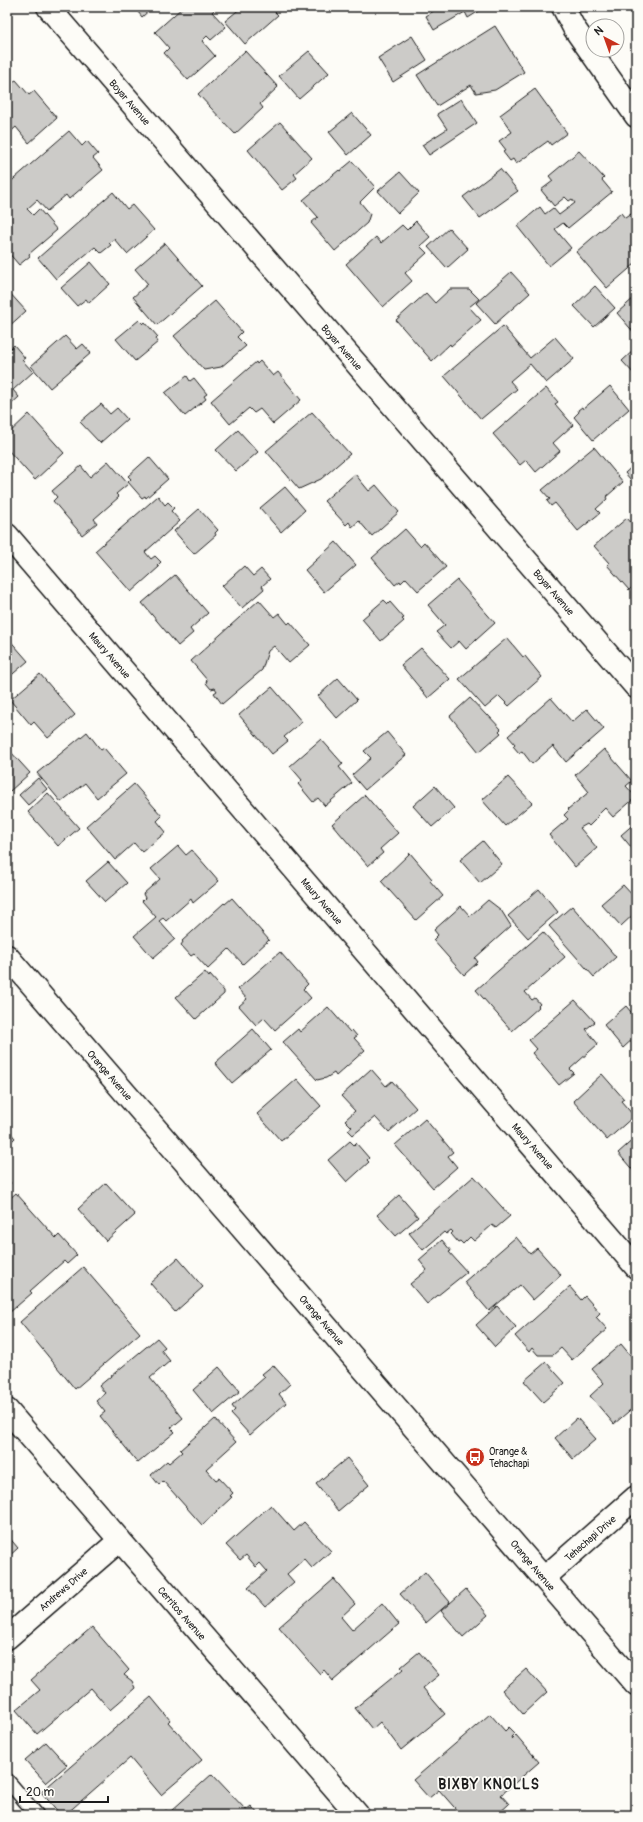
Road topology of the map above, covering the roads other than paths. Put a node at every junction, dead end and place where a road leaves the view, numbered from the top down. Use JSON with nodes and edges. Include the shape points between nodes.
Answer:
{"nodes":[{"id":1,"x":48,"y":7,"type":"edge"},
{"id":2,"x":563,"y":7,"type":"edge"},
{"id":3,"x":636,"y":116,"type":"edge"},
{"id":4,"x":7,"y":535,"type":"edge"},
{"id":5,"x":636,"y":687,"type":"edge"},
{"id":6,"x":7,"y":956,"type":"edge"},
{"id":7,"x":636,"y":1267,"type":"edge"},
{"id":8,"x":7,"y":1410,"type":"edge"},
{"id":9,"x":636,"y":1497,"type":"edge"},
{"id":10,"x":120,"y":1540,"type":"junction"},
{"id":11,"x":544,"y":1578,"type":"junction"},
{"id":12,"x":7,"y":1638,"type":"edge"},
{"id":13,"x":636,"y":1684,"type":"edge"},
{"id":14,"x":7,"y":1780,"type":"edge"},
{"id":15,"x":37,"y":1815,"type":"edge"},
{"id":16,"x":358,"y":1815,"type":"edge"}],
"edges":[{"from":1,"to":5,"type":"street","name":"Boyar Avenue"},
{"from":2,"to":3,"type":"street","via":[[574,28]]},
{"from":4,"to":7,"type":"street","name":"Maury Avenue"},
{"from":6,"to":11,"type":"street","name":"Orange Avenue"},
{"from":8,"to":10,"type":"street","name":"Cerritos Avenue"},
{"from":9,"to":11,"type":"street","name":"Tehachapi Drive"},
{"from":10,"to":12,"type":"street","name":"Andrews Drive"},
{"from":10,"to":16,"type":"street","name":"Cerritos Avenue"},
{"from":11,"to":13,"type":"street","name":"Orange Avenue"},
{"from":14,"to":15,"type":"lane"}]}
